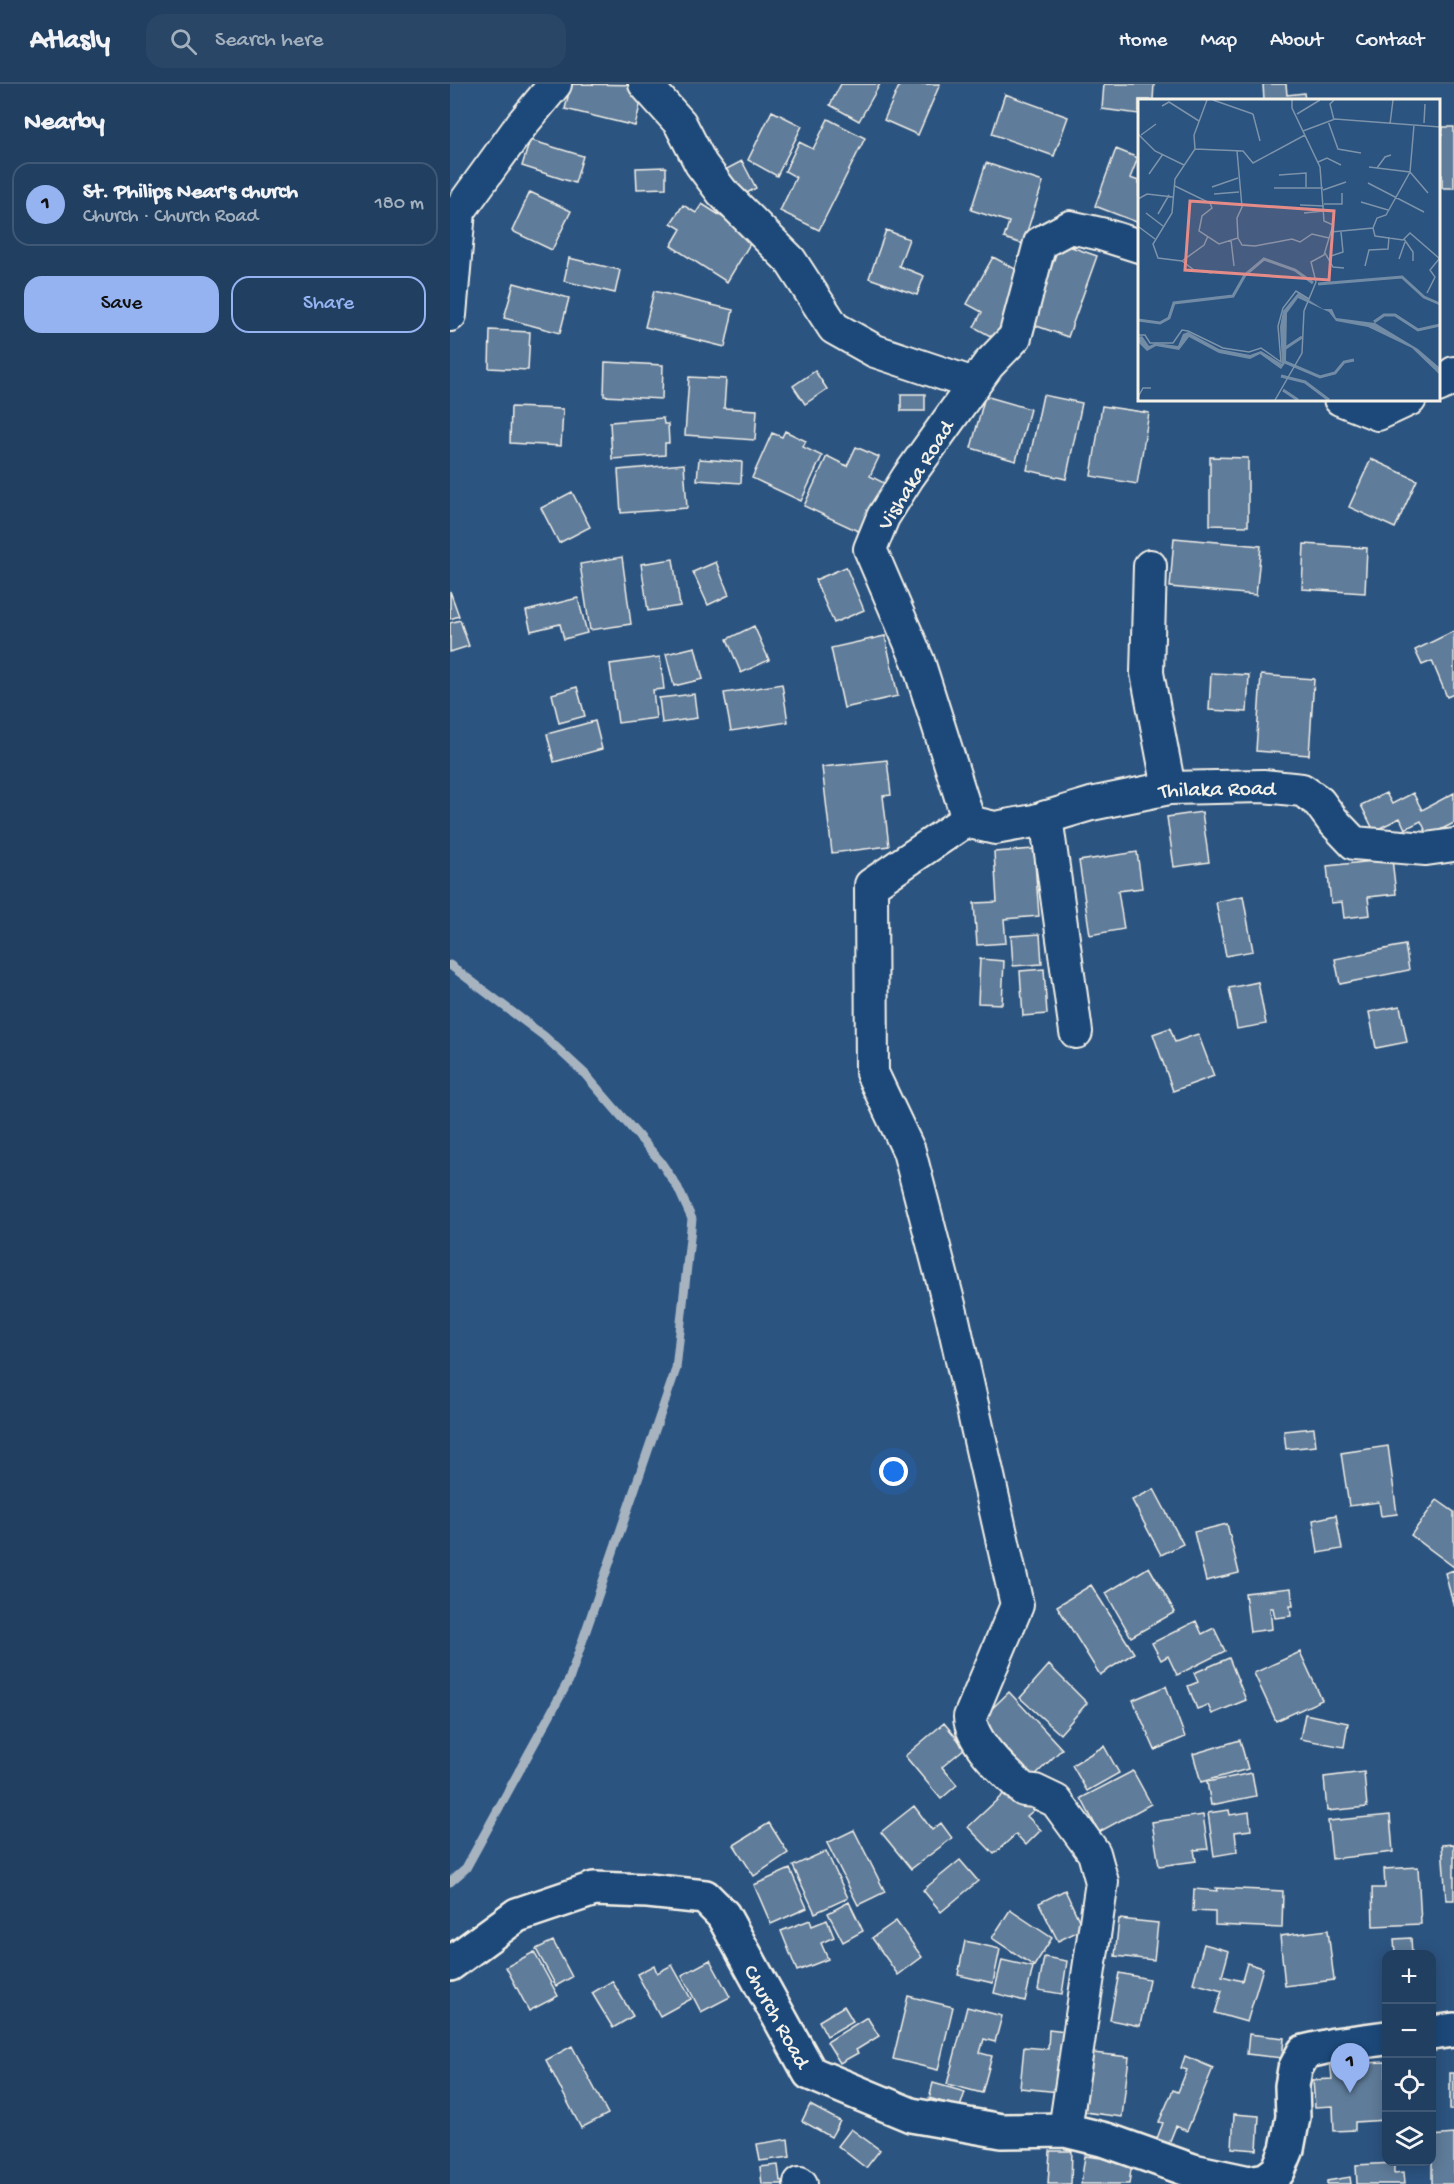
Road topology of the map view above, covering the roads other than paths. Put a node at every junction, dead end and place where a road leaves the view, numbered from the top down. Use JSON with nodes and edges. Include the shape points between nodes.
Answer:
{"nodes":[{"id":1,"x":555,"y":84,"type":"edge"},
{"id":2,"x":645,"y":84,"type":"edge"},
{"id":3,"x":1138,"y":246,"type":"edge"},
{"id":4,"x":450,"y":315,"type":"edge"},
{"id":5,"x":1454,"y":373,"type":"edge"},
{"id":6,"x":974,"y":384,"type":"junction"},
{"id":7,"x":1439,"y":385,"type":"edge"},
{"id":8,"x":1343,"y":400,"type":"edge"},
{"id":9,"x":1408,"y":400,"type":"edge"},
{"id":10,"x":1150,"y":566,"type":"dead end"},
{"id":11,"x":1169,"y":788,"type":"junction"},
{"id":12,"x":1046,"y":817,"type":"junction"},
{"id":13,"x":967,"y":820,"type":"junction"},
{"id":14,"x":1454,"y":845,"type":"edge"},
{"id":15,"x":1076,"y":1032,"type":"dead end"},
{"id":16,"x":450,"y":1964,"type":"edge"},
{"id":17,"x":1454,"y":2030,"type":"edge"},
{"id":18,"x":1436,"y":2032,"type":"edge"},
{"id":19,"x":1382,"y":2039,"type":"edge"},
{"id":20,"x":1065,"y":2130,"type":"junction"},
{"id":21,"x":1147,"y":2169,"type":"edge"}],
"edges":[{"from":1,"to":4,"type":"street","via":[[459,212]]},
{"from":2,"to":6,"type":"street","via":[[680,123],[701,164],[722,192],[790,260],[834,328],[875,351]]},
{"from":3,"to":6,"type":"street","name":"Vishaka Road","via":[[1070,227],[1040,243],[1015,337]]},
{"from":5,"to":7,"type":"street"},
{"from":6,"to":13,"type":"street","name":"Vishaka Road","via":[[908,477],[883,517],[870,549],[918,661]]},
{"from":8,"to":9,"type":"street","via":[[1378,414]]},
{"from":10,"to":11,"type":"street","via":[[1147,673]]},
{"from":11,"to":12,"type":"street","name":"Thilaka Road"},
{"from":11,"to":14,"type":"street","name":"Thilaka Road","via":[[1263,786],[1302,790],[1319,802],[1354,843],[1426,849]]},
{"from":12,"to":13,"type":"street","name":"Thilaka Road","via":[[995,828]]},
{"from":12,"to":15,"type":"street"},
{"from":13,"to":20,"type":"street","via":[[871,885],[872,1073],[909,1151],[953,1320],[1017,1605],[970,1716],[971,1726],[993,1761],[1024,1790],[1056,1801],[1095,1853],[1102,1882]]},
{"from":16,"to":20,"type":"street","name":"Church Road","via":[[517,1914],[594,1889],[705,1897],[723,1915],[810,2073],[911,2115],[1002,2131]]},
{"from":17,"to":18,"type":"street"},
{"from":19,"to":21,"type":"street","name":"Church Road","via":[[1305,2052],[1295,2069],[1287,2148],[1278,2172],[1266,2180],[1249,2183],[1193,2171]]},
{"from":20,"to":21,"type":"street","name":"Church Road","via":[[1106,2140]]}]}
